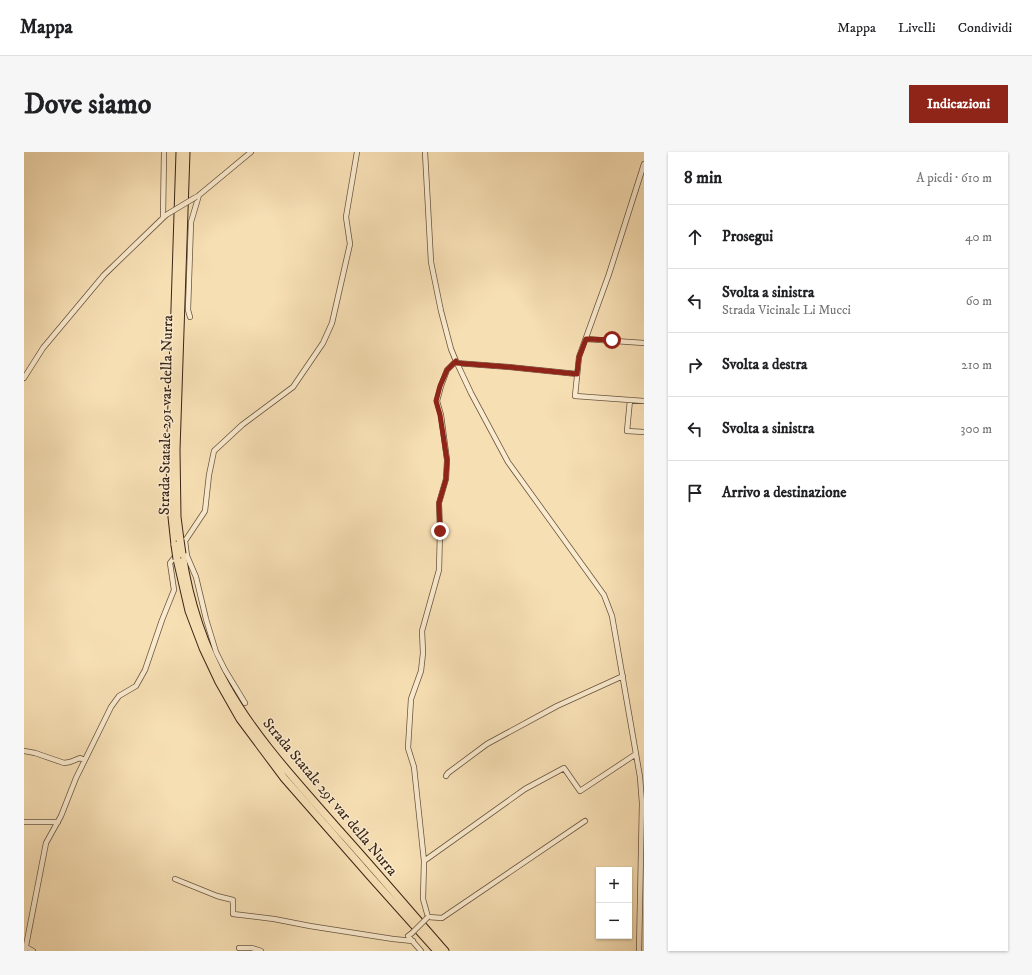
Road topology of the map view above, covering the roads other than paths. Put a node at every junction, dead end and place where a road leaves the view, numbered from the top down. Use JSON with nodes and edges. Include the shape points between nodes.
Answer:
{"nodes":[{"id":1,"x":164,"y":152,"type":"edge"},
{"id":2,"x":180,"y":152,"type":"edge"},
{"id":3,"x":186,"y":152,"type":"edge"},
{"id":4,"x":251,"y":152,"type":"edge"},
{"id":5,"x":357,"y":152,"type":"edge"},
{"id":6,"x":425,"y":152,"type":"edge"},
{"id":7,"x":644,"y":164,"type":"edge"},
{"id":8,"x":198,"y":196,"type":"junction"},
{"id":9,"x":165,"y":216,"type":"junction"},
{"id":10,"x":190,"y":317,"type":"dead end"},
{"id":11,"x":586,"y":339,"type":"junction"},
{"id":12,"x":644,"y":343,"type":"edge"},
{"id":13,"x":456,"y":362,"type":"junction"},
{"id":14,"x":577,"y":374,"type":"junction"},
{"id":15,"x":24,"y":378,"type":"edge"},
{"id":16,"x":630,"y":400,"type":"junction"},
{"id":17,"x":644,"y":401,"type":"edge"},
{"id":18,"x":644,"y":432,"type":"edge"},
{"id":19,"x":180,"y":542,"type":"junction"},
{"id":20,"x":179,"y":556,"type":"junction"},
{"id":21,"x":623,"y":676,"type":"junction"},
{"id":22,"x":245,"y":703,"type":"dead end"},
{"id":23,"x":24,"y":752,"type":"edge"},
{"id":24,"x":636,"y":754,"type":"junction"},
{"id":25,"x":84,"y":760,"type":"junction"},
{"id":26,"x":446,"y":776,"type":"dead end"},
{"id":27,"x":584,"y":821,"type":"dead end"},
{"id":28,"x":24,"y":822,"type":"edge"},
{"id":29,"x":58,"y":822,"type":"junction"},
{"id":30,"x":424,"y":861,"type":"junction"},
{"id":31,"x":642,"y":873,"type":"edge"},
{"id":32,"x":175,"y":879,"type":"dead end"},
{"id":33,"x":428,"y":917,"type":"junction"},
{"id":34,"x":413,"y":941,"type":"junction"},
{"id":35,"x":239,"y":948,"type":"dead end"},
{"id":36,"x":25,"y":949,"type":"edge"},
{"id":37,"x":33,"y":951,"type":"edge"},
{"id":38,"x":261,"y":951,"type":"edge"},
{"id":39,"x":421,"y":951,"type":"edge"},
{"id":40,"x":437,"y":951,"type":"edge"},
{"id":41,"x":445,"y":951,"type":"edge"},
{"id":42,"x":639,"y":951,"type":"edge"}],
"edges":[{"from":1,"to":9,"type":"street"},
{"from":2,"to":19,"type":"highway","name":"Strada Statale 291 var della Nurra","via":[[170,464],[172,517]]},
{"from":3,"to":19,"type":"highway","name":"Strada Statale 291 var della Nurra","via":[[176,450]]},
{"from":4,"to":8,"type":"street"},
{"from":5,"to":19,"type":"street","via":[[346,217],[350,244],[332,324],[323,343],[293,387],[242,425],[214,451],[206,511]]},
{"from":6,"to":13,"type":"street","via":[[431,262],[441,311]]},
{"from":7,"to":11,"type":"street"},
{"from":8,"to":9,"type":"street","bridge":true},
{"from":8,"to":10,"type":"street","via":[[191,222],[188,310]]},
{"from":9,"to":15,"type":"street","via":[[104,275],[43,348]]},
{"from":11,"to":12,"type":"street"},
{"from":11,"to":14,"type":"street","via":[[579,357]]},
{"from":13,"to":14,"type":"street"},
{"from":13,"to":21,"type":"street","via":[[508,462],[604,595],[612,616]]},
{"from":13,"to":30,"type":"street","via":[[447,370],[436,401],[447,460],[446,479],[439,503],[439,570],[422,631],[421,671],[411,699],[408,748],[414,767]]},
{"from":14,"to":16,"type":"street","via":[[574,396]]},
{"from":16,"to":17,"type":"street"},
{"from":16,"to":18,"type":"street","via":[[627,432]]},
{"from":19,"to":20,"type":"highway","name":"Strada Statale 291 var della Nurra","bridge":true},
{"from":19,"to":22,"type":"street","via":[[196,577],[216,652]]},
{"from":19,"to":25,"type":"street","via":[[170,563],[174,590],[145,670],[136,686],[120,696],[111,707]]},
{"from":20,"to":40,"type":"highway","name":"Strada Statale 291 var della Nurra","via":[[189,611],[218,682],[240,719],[284,778]]},
{"from":20,"to":41,"type":"highway","name":"Strada Statale 291 var della Nurra","via":[[207,645],[225,684],[244,715],[289,774]]},
{"from":21,"to":24,"type":"street"},
{"from":21,"to":26,"type":"street","via":[[557,706],[487,744]]},
{"from":23,"to":25,"type":"street","via":[[64,762],[80,758]]},
{"from":24,"to":30,"type":"street","via":[[580,792],[564,768],[525,789]]},
{"from":24,"to":31,"type":"street","via":[[642,803]]},
{"from":25,"to":29,"type":"street"},
{"from":27,"to":33,"type":"street","via":[[442,918]]},
{"from":28,"to":29,"type":"street"},
{"from":29,"to":36,"type":"street","via":[[46,843]]},
{"from":30,"to":33,"type":"street","via":[[423,899]]},
{"from":31,"to":42,"type":"street"},
{"from":32,"to":34,"type":"street","via":[[233,900],[233,914]]},
{"from":33,"to":34,"type":"street","bridge":true,"via":[[408,936]]},
{"from":34,"to":39,"type":"street"},
{"from":35,"to":38,"type":"street"},
{"from":36,"to":37,"type":"street"}]}
